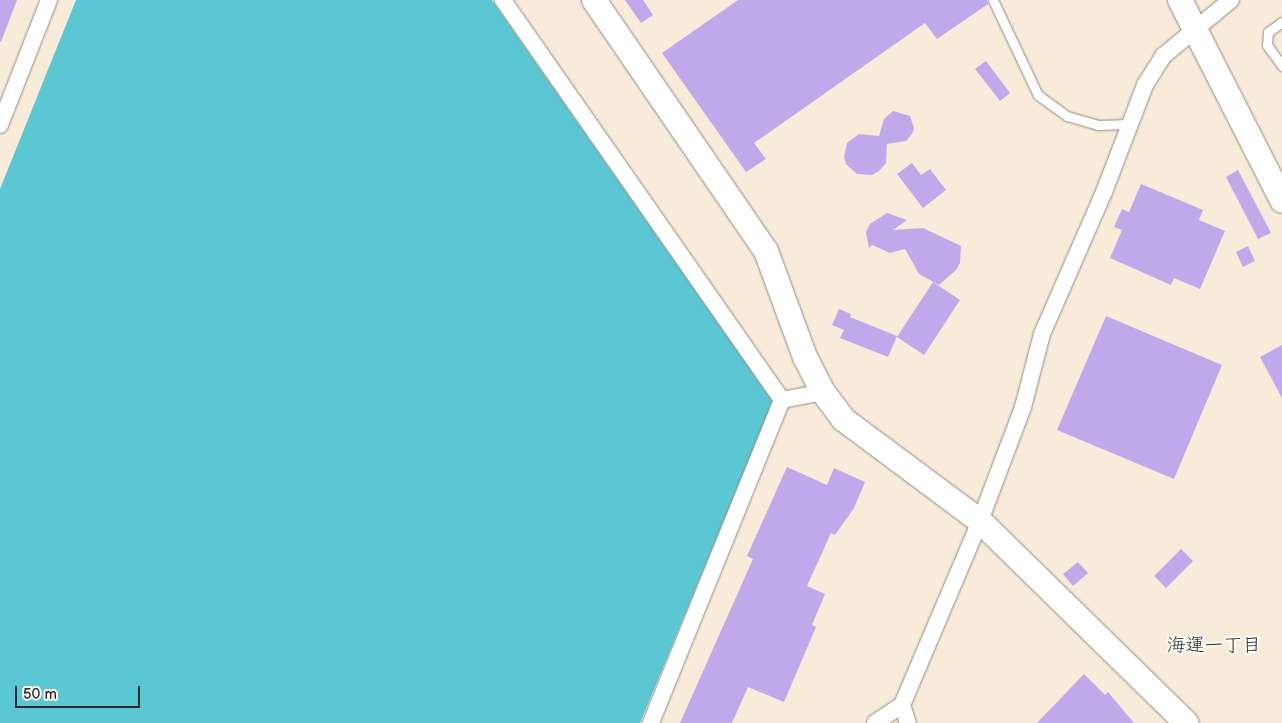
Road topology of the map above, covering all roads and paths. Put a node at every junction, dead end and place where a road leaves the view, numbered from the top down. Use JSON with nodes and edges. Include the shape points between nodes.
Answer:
{"nodes":[{"id":1,"x":49,"y":0,"type":"edge"},
{"id":2,"x":504,"y":0,"type":"edge"},
{"id":3,"x":594,"y":0,"type":"edge"},
{"id":4,"x":993,"y":0,"type":"edge"},
{"id":5,"x":1180,"y":0,"type":"edge"},
{"id":6,"x":1231,"y":0,"type":"edge"},
{"id":7,"x":1282,"y":22,"type":"edge"},
{"id":8,"x":1194,"y":29,"type":"junction"},
{"id":9,"x":1282,"y":66,"type":"edge"},
{"id":10,"x":0,"y":124,"type":"edge"},
{"id":11,"x":1128,"y":124,"type":"junction"},
{"id":12,"x":1282,"y":200,"type":"edge"},
{"id":13,"x":823,"y":392,"type":"junction"},
{"id":14,"x":782,"y":400,"type":"junction"},
{"id":15,"x":980,"y":521,"type":"junction"},
{"id":16,"x":902,"y":705,"type":"junction"},
{"id":17,"x":651,"y":723,"type":"edge"},
{"id":18,"x":875,"y":723,"type":"edge"},
{"id":19,"x":908,"y":723,"type":"edge"},
{"id":20,"x":1186,"y":723,"type":"edge"}],
"edges":[{"from":1,"to":10,"type":"street"},
{"from":2,"to":14,"type":"street"},
{"from":3,"to":13,"type":"street","via":[[766,251],[805,357]]},
{"from":4,"to":11,"type":"lane","via":[[1038,95],[1067,116],[1098,125]]},
{"from":5,"to":8,"type":"street"},
{"from":6,"to":8,"type":"street"},
{"from":7,"to":9,"type":"lane","via":[[1268,32],[1267,45]]},
{"from":8,"to":11,"type":"street","via":[[1163,56],[1145,85]]},
{"from":8,"to":12,"type":"street"},
{"from":11,"to":15,"type":"street","via":[[1104,192],[1042,334],[1023,407]]},
{"from":13,"to":14,"type":"street"},
{"from":13,"to":15,"type":"street","via":[[843,419]]},
{"from":14,"to":17,"type":"street"},
{"from":15,"to":16,"type":"street"},
{"from":15,"to":20,"type":"street"},
{"from":16,"to":18,"type":"street"},
{"from":16,"to":19,"type":"street"}]}
